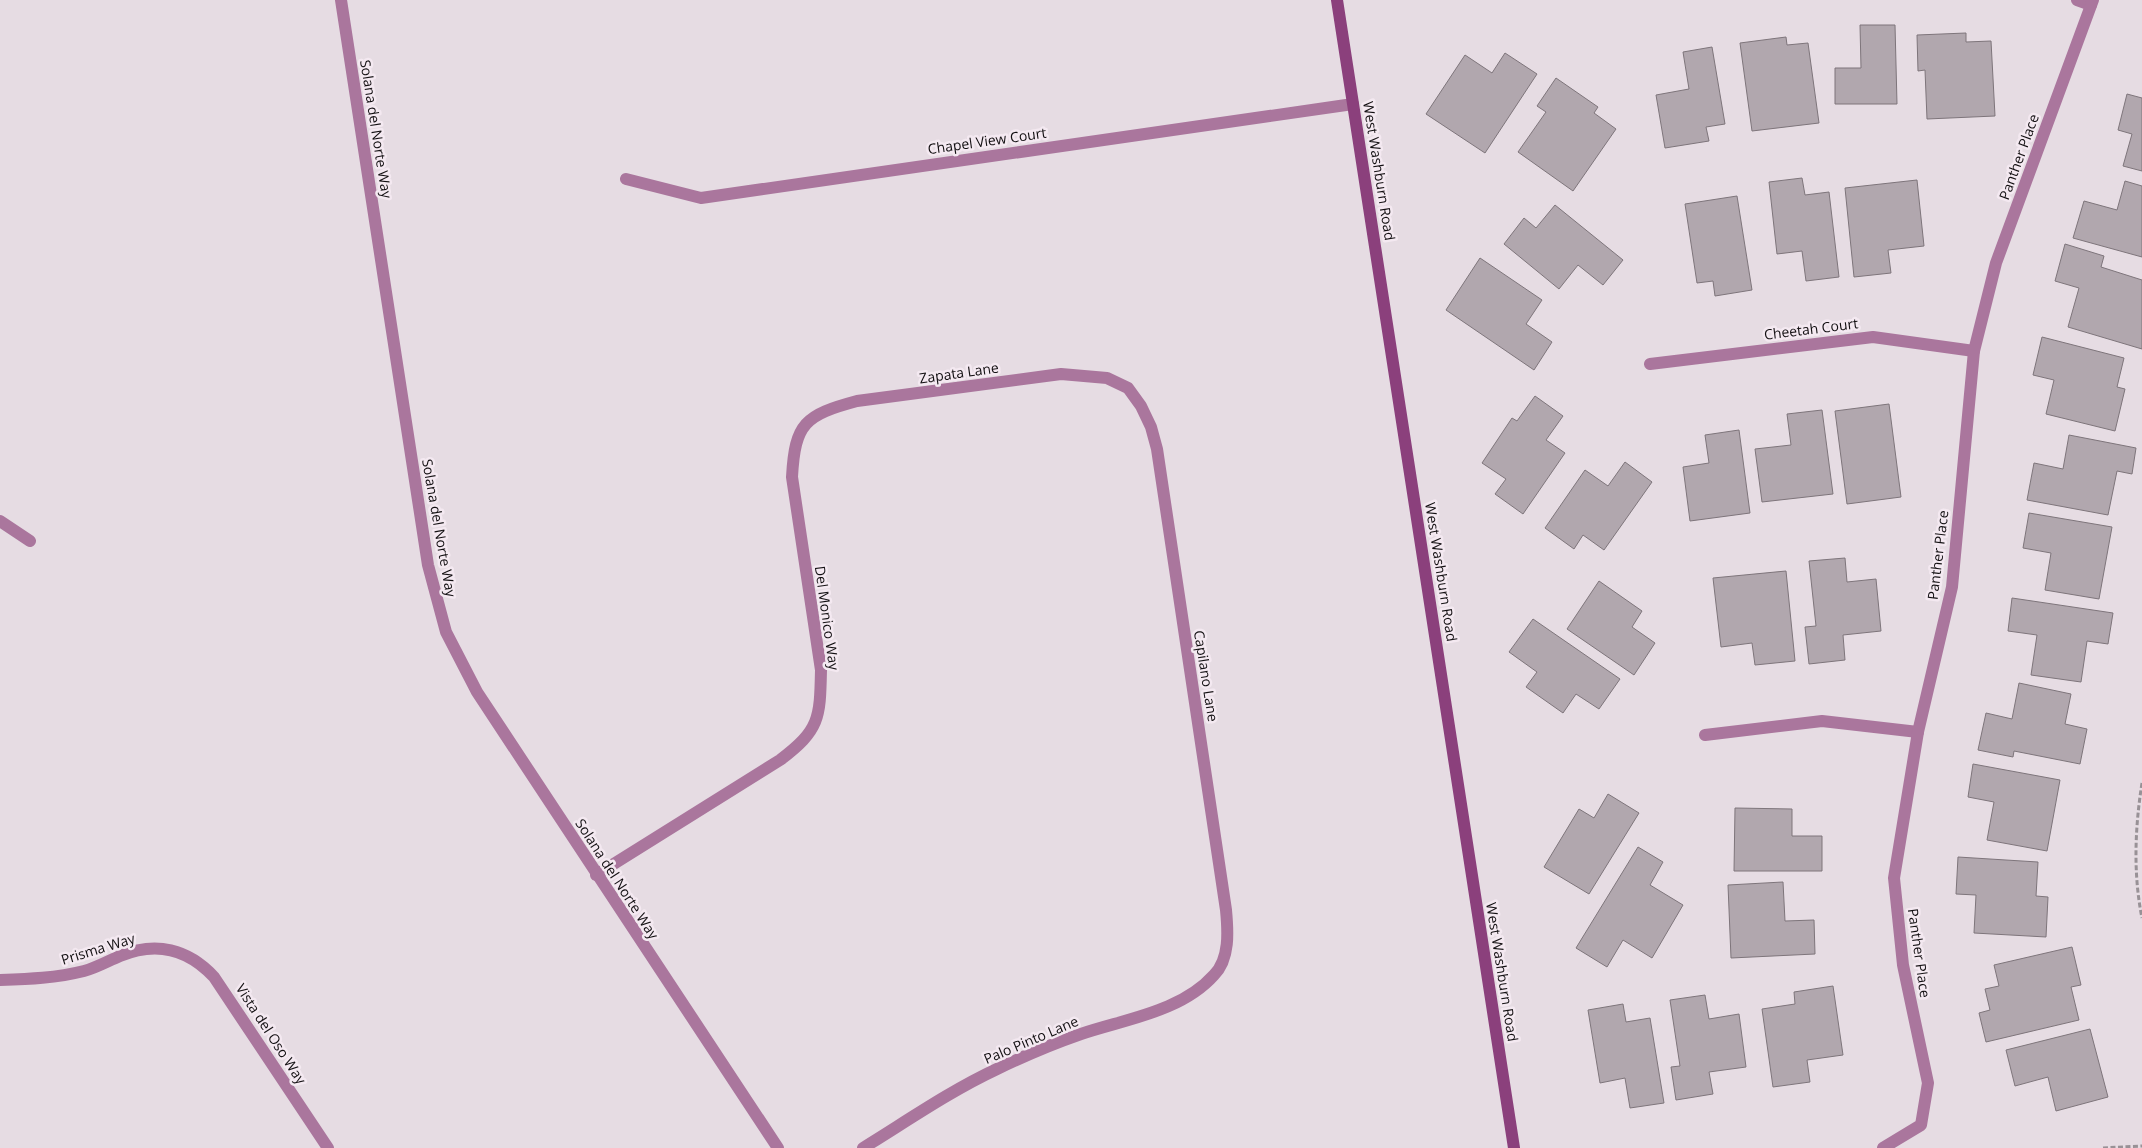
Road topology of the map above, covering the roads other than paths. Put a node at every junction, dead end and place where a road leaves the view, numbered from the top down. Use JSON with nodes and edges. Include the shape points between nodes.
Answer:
{"nodes":[{"id":1,"x":341,"y":0,"type":"edge"},
{"id":2,"x":1337,"y":0,"type":"edge"},
{"id":3,"x":2077,"y":0,"type":"edge"},
{"id":4,"x":2092,"y":3,"type":"edge"},
{"id":5,"x":1353,"y":104,"type":"junction"},
{"id":6,"x":626,"y":179,"type":"dead end"},
{"id":7,"x":1974,"y":351,"type":"junction"},
{"id":8,"x":1650,"y":364,"type":"dead end"},
{"id":9,"x":1128,"y":388,"type":"joint"},
{"id":10,"x":800,"y":430,"type":"joint"},
{"id":11,"x":0,"y":521,"type":"edge"},
{"id":12,"x":30,"y":541,"type":"dead end"},
{"id":13,"x":1918,"y":732,"type":"junction"},
{"id":14,"x":1705,"y":735,"type":"dead end"},
{"id":15,"x":596,"y":875,"type":"junction"},
{"id":16,"x":175,"y":951,"type":"joint"},
{"id":17,"x":1216,"y":974,"type":"joint"},
{"id":18,"x":0,"y":980,"type":"edge"},
{"id":19,"x":328,"y":1148,"type":"edge"},
{"id":20,"x":778,"y":1148,"type":"edge"},
{"id":21,"x":864,"y":1148,"type":"edge"},
{"id":22,"x":1514,"y":1148,"type":"edge"},
{"id":23,"x":1884,"y":1148,"type":"edge"}],
"edges":[{"from":1,"to":15,"type":"street","name":"Solana del Norte Way","via":[[436,600],[446,632],[477,692]]},
{"from":2,"to":5,"type":"street","name":"West Washburn Road"},
{"from":3,"to":4,"type":"street"},
{"from":4,"to":7,"type":"street","name":"Panther Place","via":[[1996,263]]},
{"from":5,"to":6,"type":"street","name":"Chapel View Court","via":[[701,198]]},
{"from":5,"to":22,"type":"street","name":"West Washburn Road"},
{"from":7,"to":8,"type":"street","name":"Cheetah Court","via":[[1873,337]]},
{"from":7,"to":13,"type":"street","name":"Panther Place","via":[[1952,587]]},
{"from":9,"to":10,"type":"street","name":"Zapata Lane","via":[[1107,378],[1061,374],[857,401],[815,416]]},
{"from":9,"to":17,"type":"street","name":"Capilano Lane","via":[[1151,426],[1157,449],[1218,851],[1228,931],[1225,953]]},
{"from":10,"to":15,"type":"street","name":"Del Monico Way","via":[[793,453],[792,477],[821,670],[815,725],[799,745],[780,760]]},
{"from":11,"to":12,"type":"street"},
{"from":13,"to":14,"type":"street","via":[[1822,721]]},
{"from":13,"to":23,"type":"street","name":"Panther Place","via":[[1894,878],[1903,966],[1928,1082],[1921,1125]]},
{"from":15,"to":20,"type":"street","name":"Solana del Norte Way"},
{"from":16,"to":18,"type":"street","name":"Prisma Way","via":[[140,950],[68,975]]},
{"from":16,"to":19,"type":"street","name":"Vista del Oso Way","via":[[190,956],[214,977]]},
{"from":17,"to":21,"type":"street","name":"Palo Pinto Lane","via":[[1201,988],[1164,1008],[1081,1034],[996,1069]]}]}
